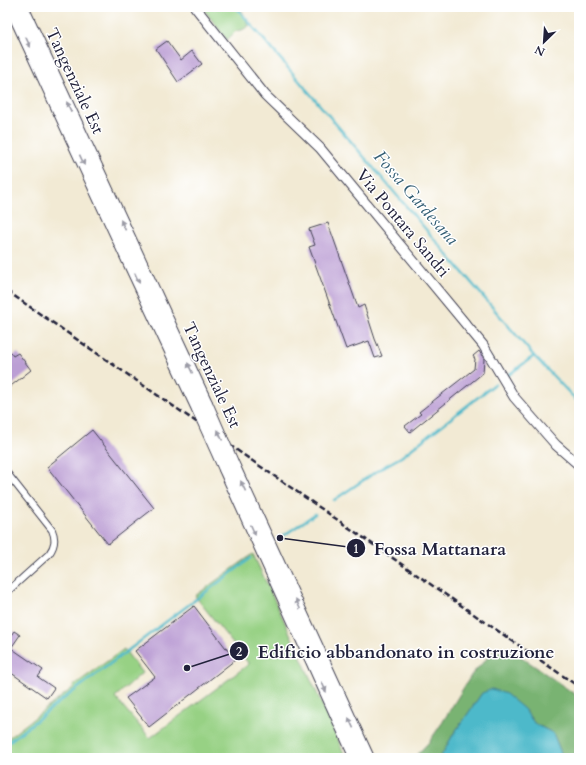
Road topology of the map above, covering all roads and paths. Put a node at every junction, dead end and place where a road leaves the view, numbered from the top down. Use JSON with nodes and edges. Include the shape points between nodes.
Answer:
{"nodes":[{"id":1,"x":11,"y":7,"type":"edge"},
{"id":2,"x":22,"y":7,"type":"edge"},
{"id":3,"x":195,"y":7,"type":"edge"},
{"id":4,"x":202,"y":406,"type":"junction"},
{"id":5,"x":579,"y":465,"type":"edge"},
{"id":6,"x":230,"y":468,"type":"junction"},
{"id":7,"x":7,"y":473,"type":"edge"},
{"id":8,"x":7,"y":592,"type":"edge"},
{"id":9,"x":356,"y":758,"type":"edge"},
{"id":10,"x":368,"y":758,"type":"edge"}],
"edges":[{"from":1,"to":4,"type":"highway","name":"Tangenziale Est","one_way":true,"via":[[128,260]]},
{"from":4,"to":2,"type":"highway","name":"Tangenziale Est","one_way":true},
{"from":3,"to":5,"type":"street","name":"Via Pontara Sandri","via":[[265,95],[320,148],[482,345],[514,397],[556,445]]},
{"from":4,"to":6,"type":"highway","name":"Tangenziale Est","bridge":true},
{"from":6,"to":9,"type":"highway","name":"Tangenziale Est","one_way":true},
{"from":10,"to":6,"type":"highway","name":"Tangenziale Est","one_way":true},
{"from":7,"to":8,"type":"street","via":[[54,534],[54,543],[49,554]]}]}
